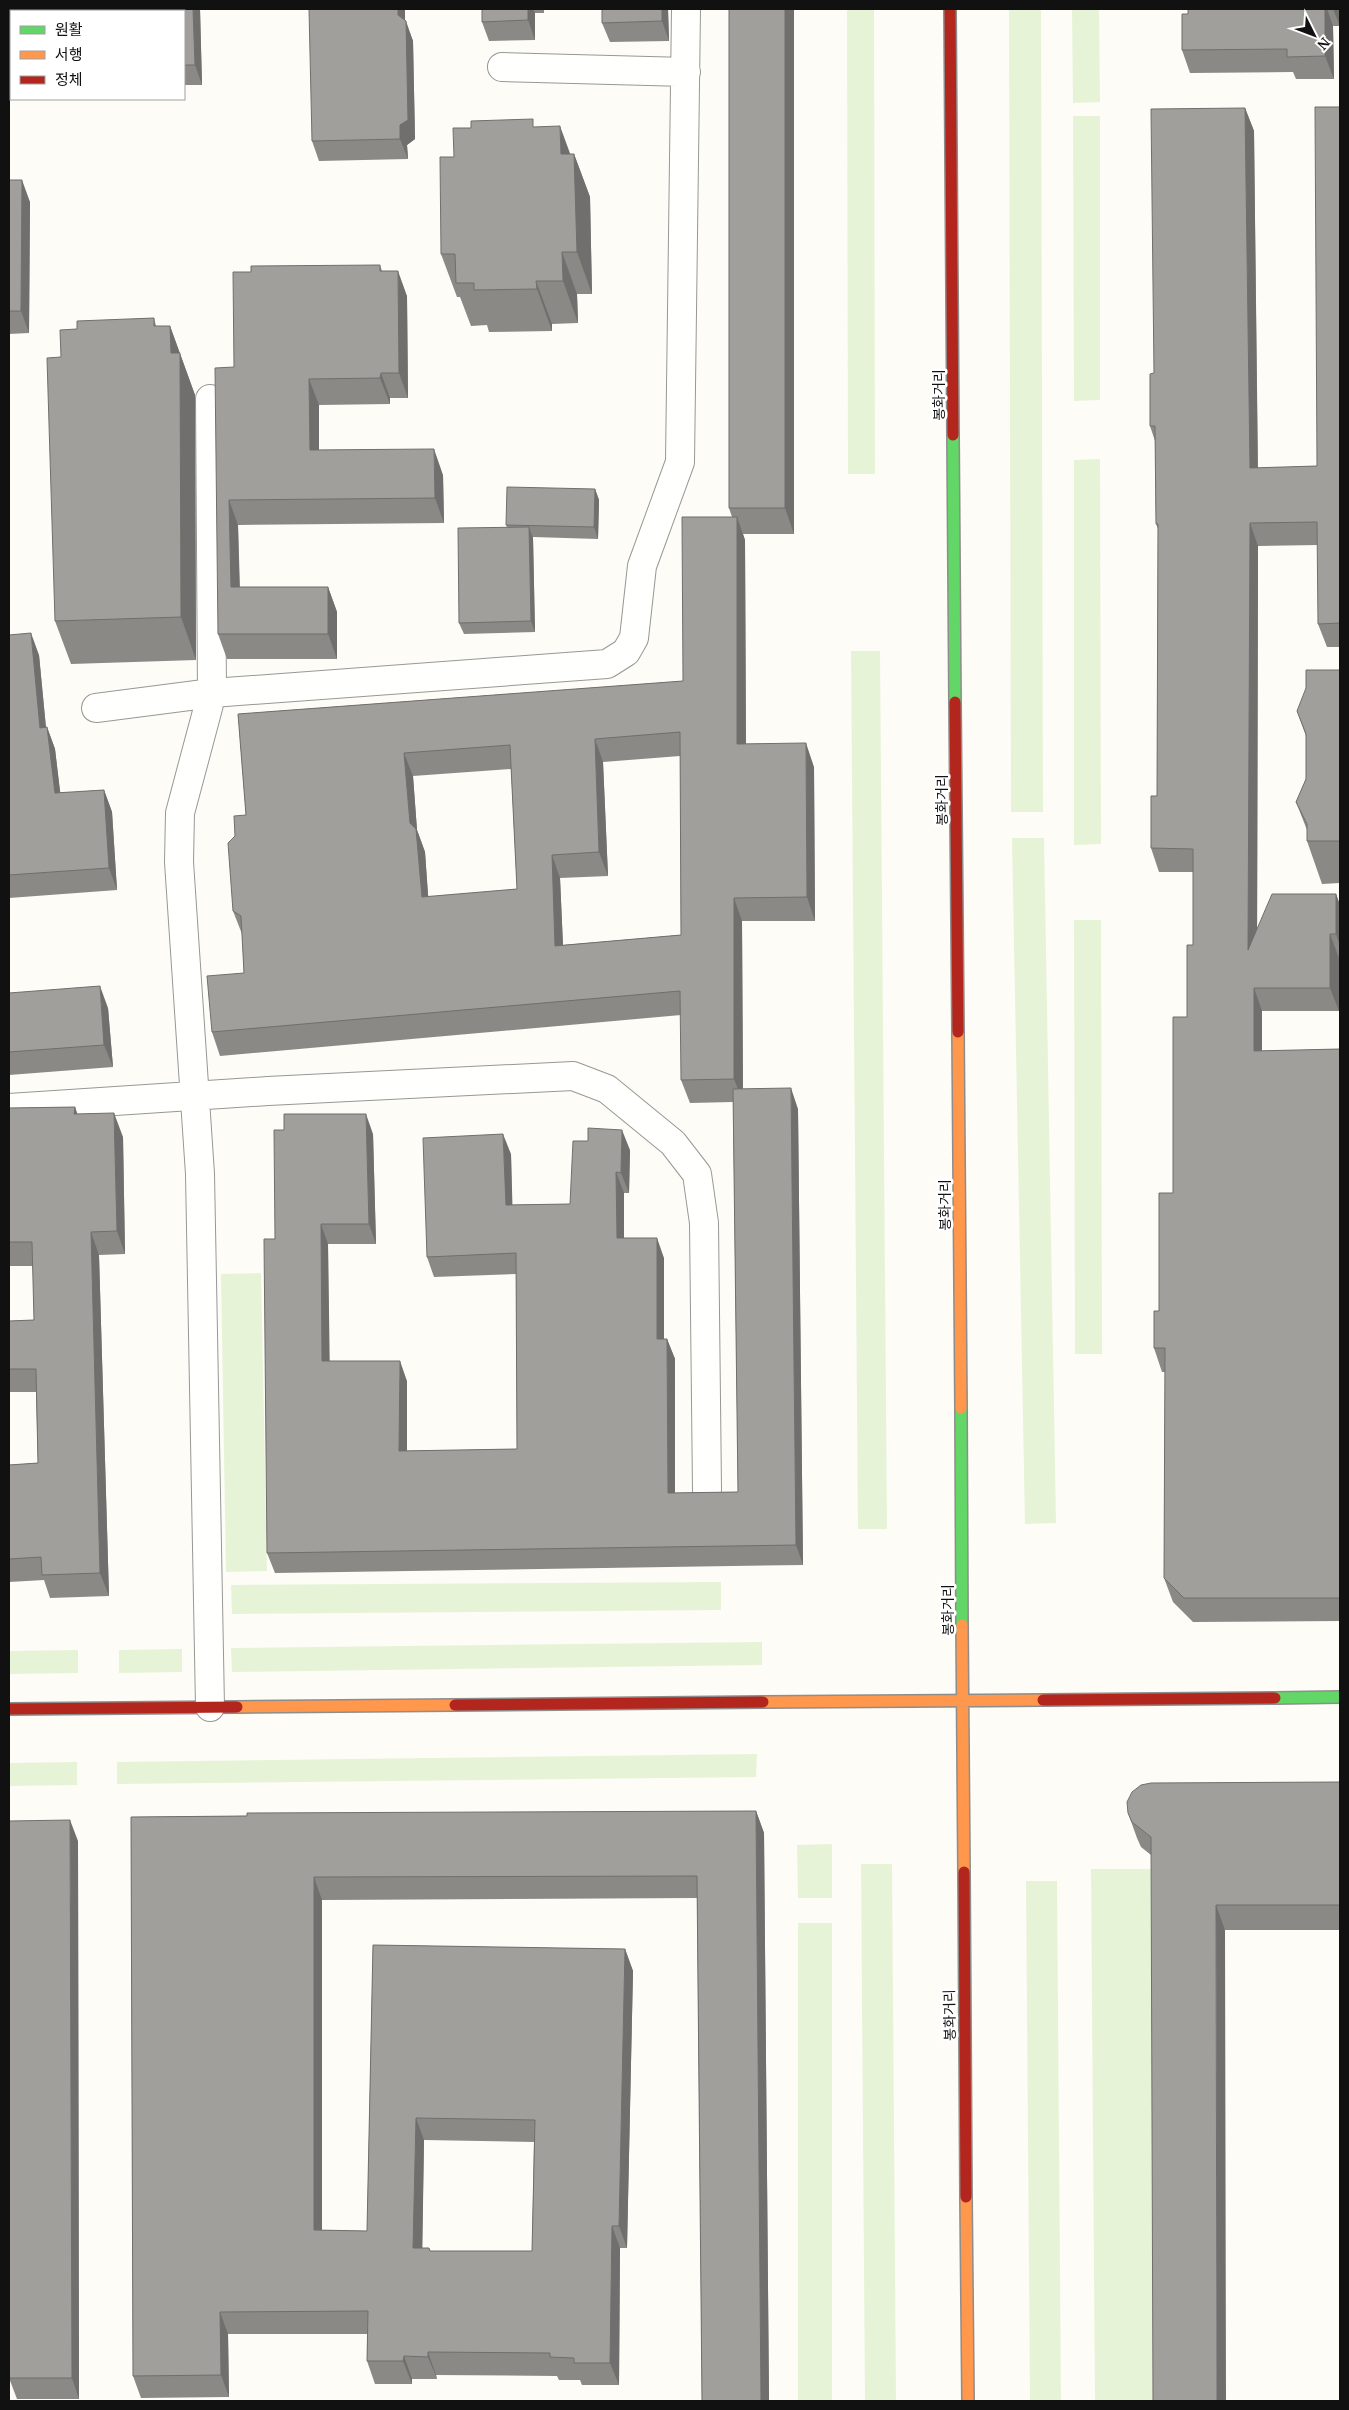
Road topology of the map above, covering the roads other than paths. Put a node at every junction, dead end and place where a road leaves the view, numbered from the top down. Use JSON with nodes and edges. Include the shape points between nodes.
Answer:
{"nodes":[{"id":1,"x":686,"y":9,"type":"edge"},
{"id":2,"x":950,"y":9,"type":"edge"},
{"id":3,"x":502,"y":66,"type":"dead end"},
{"id":4,"x":686,"y":72,"type":"junction"},
{"id":5,"x":210,"y":399,"type":"dead end"},
{"id":6,"x":212,"y":693,"type":"junction"},
{"id":7,"x":96,"y":708,"type":"dead end"},
{"id":8,"x":194,"y":1096,"type":"junction"},
{"id":9,"x":9,"y":1108,"type":"edge"},
{"id":10,"x":707,"y":1490,"type":"edge"},
{"id":11,"x":1340,"y":1697,"type":"edge"},
{"id":12,"x":962,"y":1701,"type":"junction"},
{"id":13,"x":210,"y":1707,"type":"junction"},
{"id":14,"x":9,"y":1710,"type":"edge"},
{"id":15,"x":968,"y":2401,"type":"edge"}],
"edges":[{"from":1,"to":4,"type":"street"},
{"from":2,"to":12,"type":"main road","name":"봉화거리"},
{"from":3,"to":4,"type":"street"},
{"from":4,"to":6,"type":"street","via":[[680,462],[642,566],[634,638],[626,652],[607,664]]},
{"from":5,"to":6,"type":"street"},
{"from":6,"to":7,"type":"street"},
{"from":6,"to":8,"type":"street","via":[[180,813],[179,862]]},
{"from":8,"to":9,"type":"street"},
{"from":8,"to":10,"type":"street","via":[[573,1076],[607,1089],[673,1143],[697,1174],[704,1223]]},
{"from":8,"to":13,"type":"street","via":[[200,1174]]},
{"from":11,"to":12,"type":"main road"},
{"from":12,"to":13,"type":"main road"},
{"from":12,"to":15,"type":"main road","name":"봉화거리"},
{"from":13,"to":14,"type":"main road"}]}
